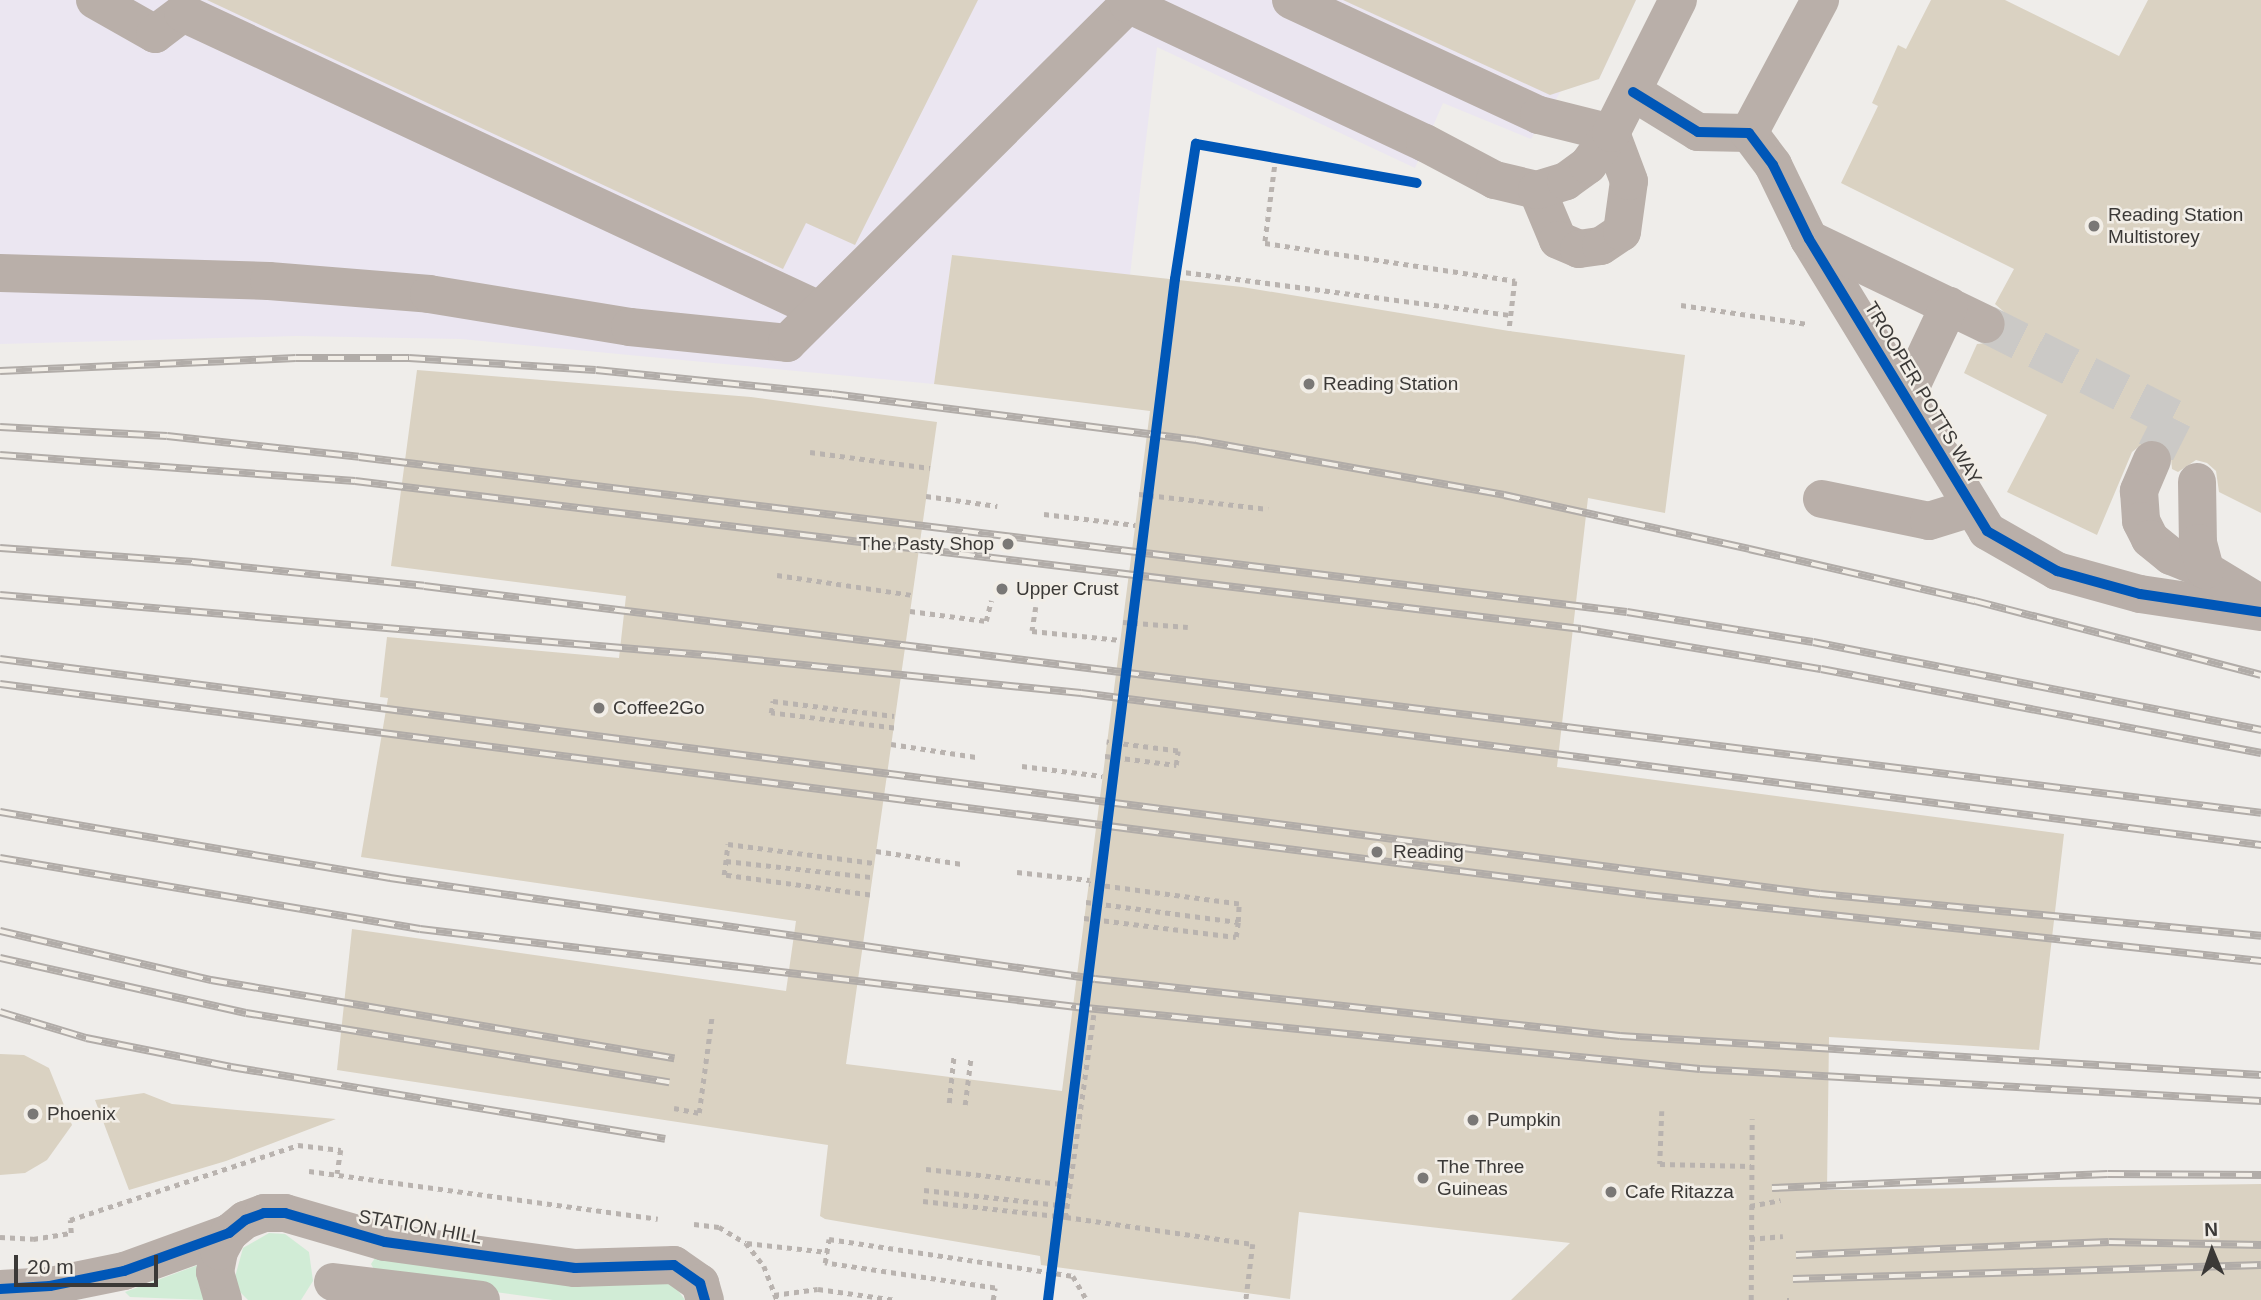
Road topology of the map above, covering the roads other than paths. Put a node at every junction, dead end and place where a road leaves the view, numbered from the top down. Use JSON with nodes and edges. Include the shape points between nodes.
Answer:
{"nodes":[{"id":1,"x":94,"y":0,"type":"edge"},
{"id":2,"x":1291,"y":0,"type":"edge"},
{"id":3,"x":1678,"y":0,"type":"edge"},
{"id":4,"x":1820,"y":0,"type":"edge"},
{"id":5,"x":1633,"y":92,"type":"junction"},
{"id":6,"x":1611,"y":133,"type":"junction"},
{"id":7,"x":1749,"y":133,"type":"junction"},
{"id":8,"x":1537,"y":190,"type":"junction"},
{"id":9,"x":1809,"y":239,"type":"junction"},
{"id":10,"x":0,"y":273,"type":"edge"},
{"id":11,"x":1949,"y":306,"type":"junction"},
{"id":12,"x":819,"y":310,"type":"junction"},
{"id":13,"x":1986,"y":324,"type":"tunnel mouth"},
{"id":14,"x":1906,"y":397,"type":"junction"},
{"id":15,"x":1822,"y":499,"type":"dead end"},
{"id":16,"x":1971,"y":508,"type":"junction"},
{"id":17,"x":2205,"y":570,"type":"junction"},
{"id":18,"x":2261,"y":604,"type":"edge"},
{"id":19,"x":2261,"y":612,"type":"edge"},
{"id":20,"x":305,"y":1220,"type":"junction"},
{"id":21,"x":229,"y":1233,"type":"junction"},
{"id":22,"x":0,"y":1289,"type":"edge"},
{"id":23,"x":329,"y":1291,"type":"edge"},
{"id":24,"x":223,"y":1300,"type":"edge"},
{"id":25,"x":481,"y":1300,"type":"edge"},
{"id":26,"x":705,"y":1300,"type":"edge"}],
"edges":[{"from":1,"to":12,"type":"street","via":[[155,34],[183,13]]},
{"from":2,"to":6,"type":"street","via":[[1539,115]]},
{"from":3,"to":5,"type":"street"},
{"from":4,"to":7,"type":"street"},
{"from":5,"to":6,"type":"street"},
{"from":5,"to":7,"type":"street","via":[[1699,132]]},
{"from":6,"to":8,"type":"street","via":[[1588,165],[1566,181]]},
{"from":6,"to":8,"type":"street","via":[[1629,181],[1622,232],[1601,246],[1578,249],[1558,240]]},
{"from":7,"to":9,"type":"street","name":"TROOPER POTTS WAY","via":[[1773,165]]},
{"from":8,"to":12,"type":"street","via":[[1495,180],[1128,4]]},
{"from":9,"to":11,"type":"street"},
{"from":9,"to":14,"type":"street","name":"TROOPER POTTS WAY"},
{"from":10,"to":12,"type":"street","via":[[269,281],[429,294],[630,327],[788,343]]},
{"from":11,"to":13,"type":"street"},
{"from":11,"to":14,"type":"street"},
{"from":14,"to":16,"type":"street","name":"TROOPER POTTS WAY"},
{"from":15,"to":16,"type":"street","via":[[1929,521]]},
{"from":16,"to":19,"type":"street","name":"TROOPER POTTS WAY","via":[[1987,531],[2057,571],[2140,594]]},
{"from":17,"to":17,"type":"street","via":[[2171,556],[2150,539],[2141,521],[2139,491],[2188,485]]},
{"from":17,"to":18,"type":"street"},
{"from":20,"to":21,"type":"street","name":"STATION HILL","via":[[285,1213],[264,1213]]},
{"from":20,"to":23,"type":"street","via":[[321,1233],[331,1251]]},
{"from":20,"to":26,"type":"street","name":"STATION HILL","via":[[385,1242],[575,1268],[674,1265],[700,1283]]},
{"from":21,"to":22,"type":"street","name":"STATION HILL","via":[[124,1271],[50,1286]]},
{"from":21,"to":24,"type":"street","via":[[215,1272]]},
{"from":23,"to":25,"type":"street"}]}
